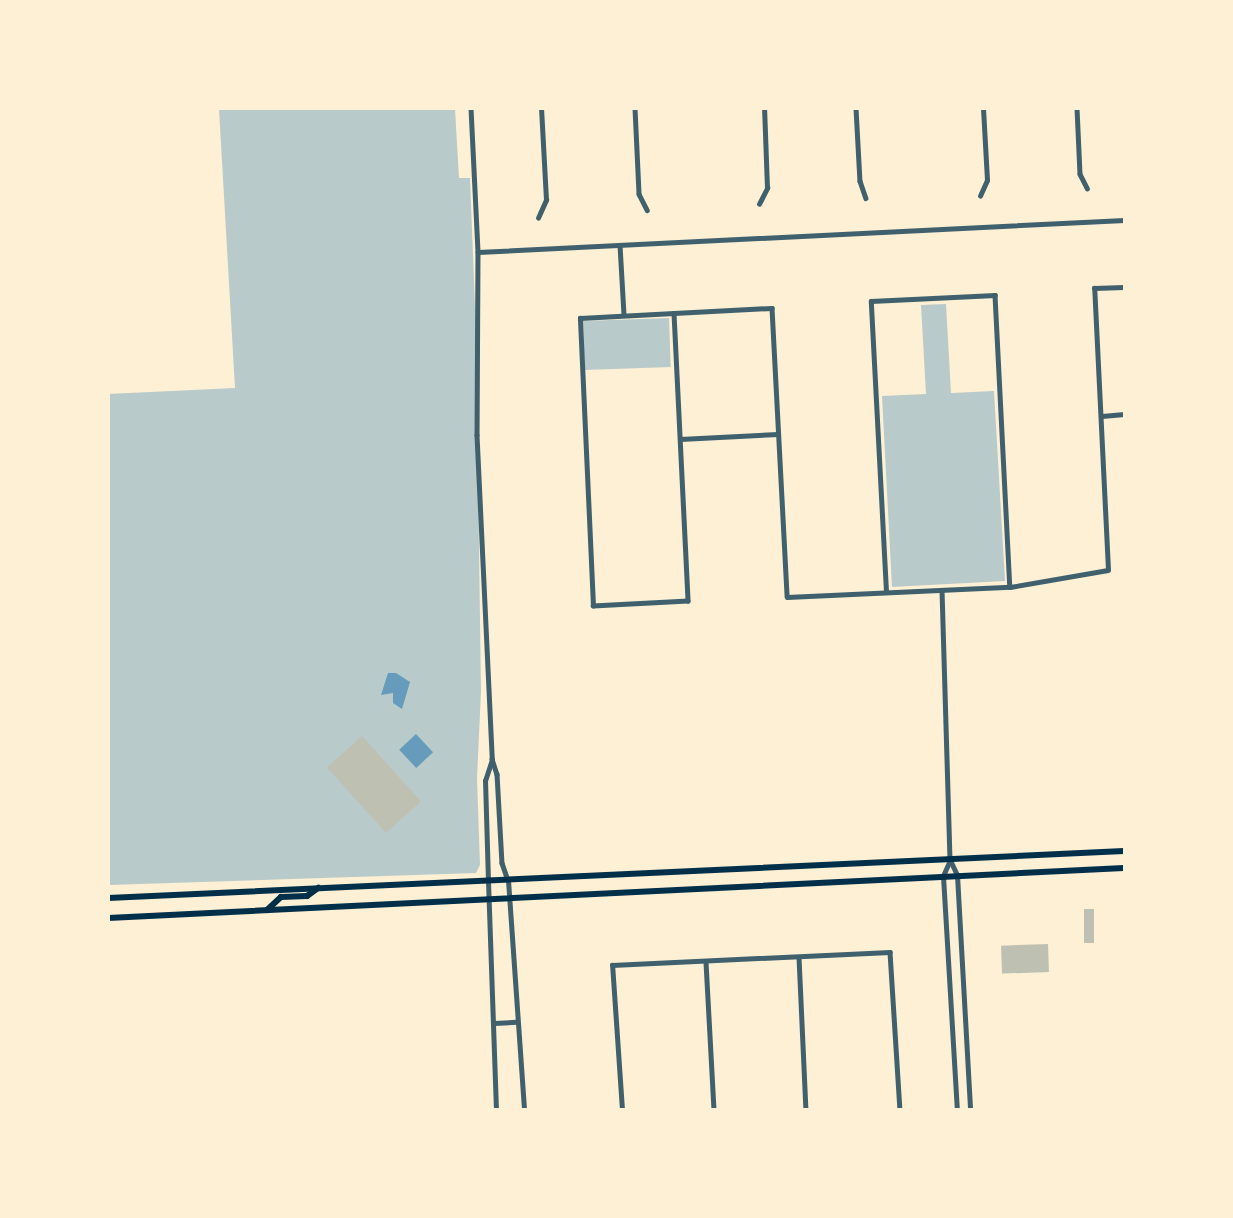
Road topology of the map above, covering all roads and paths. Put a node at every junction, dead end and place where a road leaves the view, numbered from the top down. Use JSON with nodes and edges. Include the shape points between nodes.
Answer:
{"nodes":[{"id":1,"x":471,"y":108,"type":"edge"},
{"id":2,"x":541,"y":108,"type":"edge"},
{"id":3,"x":635,"y":108,"type":"edge"},
{"id":4,"x":764,"y":108,"type":"edge"},
{"id":5,"x":856,"y":108,"type":"edge"},
{"id":6,"x":984,"y":108,"type":"edge"},
{"id":7,"x":1077,"y":108,"type":"edge"},
{"id":8,"x":1087,"y":188,"type":"dead end"},
{"id":9,"x":980,"y":196,"type":"dead end"},
{"id":10,"x":866,"y":198,"type":"dead end"},
{"id":11,"x":759,"y":204,"type":"dead end"},
{"id":12,"x":647,"y":210,"type":"dead end"},
{"id":13,"x":538,"y":218,"type":"dead end"},
{"id":14,"x":1125,"y":220,"type":"edge"},
{"id":15,"x":620,"y":245,"type":"junction"},
{"id":16,"x":478,"y":252,"type":"junction"},
{"id":17,"x":1125,"y":287,"type":"edge"},
{"id":18,"x":674,"y":313,"type":"junction"},
{"id":19,"x":624,"y":315,"type":"junction"},
{"id":20,"x":1125,"y":414,"type":"edge"},
{"id":21,"x":1102,"y":416,"type":"junction"},
{"id":22,"x":778,"y":434,"type":"junction"},
{"id":23,"x":680,"y":439,"type":"junction"},
{"id":24,"x":1010,"y":587,"type":"junction"},
{"id":25,"x":942,"y":590,"type":"junction"},
{"id":26,"x":886,"y":592,"type":"junction"},
{"id":27,"x":492,"y":759,"type":"junction"},
{"id":28,"x":1125,"y":851,"type":"edge"},
{"id":29,"x":950,"y":860,"type":"junction"},
{"id":30,"x":1125,"y":868,"type":"edge"},
{"id":31,"x":957,"y":875,"type":"junction"},
{"id":32,"x":943,"y":876,"type":"junction"},
{"id":33,"x":508,"y":880,"type":"junction"},
{"id":34,"x":488,"y":881,"type":"junction"},
{"id":35,"x":320,"y":887,"type":"junction"},
{"id":36,"x":108,"y":898,"type":"edge"},
{"id":37,"x":510,"y":898,"type":"junction"},
{"id":38,"x":489,"y":900,"type":"junction"},
{"id":39,"x":267,"y":910,"type":"junction"},
{"id":40,"x":108,"y":918,"type":"edge"},
{"id":41,"x":799,"y":957,"type":"junction"},
{"id":42,"x":706,"y":962,"type":"junction"},
{"id":43,"x":516,"y":1022,"type":"junction"},
{"id":44,"x":494,"y":1023,"type":"junction"},
{"id":45,"x":496,"y":1110,"type":"edge"},
{"id":46,"x":524,"y":1110,"type":"edge"},
{"id":47,"x":622,"y":1110,"type":"edge"},
{"id":48,"x":714,"y":1110,"type":"edge"},
{"id":49,"x":806,"y":1110,"type":"edge"},
{"id":50,"x":900,"y":1110,"type":"edge"},
{"id":51,"x":957,"y":1110,"type":"edge"},
{"id":52,"x":970,"y":1110,"type":"edge"}],
"edges":[{"from":1,"to":16,"type":"street"},
{"from":2,"to":13,"type":"street","via":[[545,200]]},
{"from":3,"to":12,"type":"street","via":[[639,194]]},
{"from":4,"to":11,"type":"street","via":[[768,188]]},
{"from":5,"to":10,"type":"street","via":[[860,181]]},
{"from":6,"to":9,"type":"street","via":[[987,180]]},
{"from":7,"to":8,"type":"street","via":[[1080,174]]},
{"from":14,"to":15,"type":"street"},
{"from":15,"to":16,"type":"street"},
{"from":15,"to":19,"type":"street"},
{"from":16,"to":27,"type":"street","via":[[477,435]]},
{"from":17,"to":21,"type":"street","via":[[1094,288]]},
{"from":18,"to":19,"type":"street"},
{"from":18,"to":22,"type":"street","via":[[772,307]]},
{"from":18,"to":23,"type":"street"},
{"from":19,"to":23,"type":"street","via":[[580,318],[593,606],[688,601]]},
{"from":20,"to":21,"type":"street"},
{"from":21,"to":24,"type":"street","via":[[1108,570]]},
{"from":22,"to":23,"type":"street"},
{"from":22,"to":26,"type":"street","via":[[787,597]]},
{"from":24,"to":25,"type":"street"},
{"from":24,"to":26,"type":"street","via":[[995,295],[871,300]]},
{"from":25,"to":26,"type":"street"},
{"from":25,"to":29,"type":"street"},
{"from":27,"to":33,"type":"street","via":[[497,774],[502,863]]},
{"from":27,"to":34,"type":"street","via":[[485,781]]},
{"from":28,"to":29,"type":"main road"},
{"from":29,"to":31,"type":"street"},
{"from":29,"to":32,"type":"street"},
{"from":29,"to":33,"type":"main road"},
{"from":30,"to":31,"type":"main road"},
{"from":31,"to":32,"type":"main road"},
{"from":31,"to":52,"type":"street"},
{"from":32,"to":37,"type":"main road"},
{"from":32,"to":51,"type":"street"},
{"from":33,"to":34,"type":"main road"},
{"from":33,"to":37,"type":"street"},
{"from":34,"to":35,"type":"main road"},
{"from":34,"to":38,"type":"street"},
{"from":35,"to":36,"type":"main road"},
{"from":35,"to":39,"type":"main road","via":[[307,896],[281,897]]},
{"from":37,"to":38,"type":"main road"},
{"from":37,"to":43,"type":"street"},
{"from":38,"to":39,"type":"main road"},
{"from":38,"to":44,"type":"street"},
{"from":39,"to":40,"type":"main road"},
{"from":41,"to":42,"type":"street"},
{"from":41,"to":49,"type":"street"},
{"from":41,"to":50,"type":"street","via":[[890,952]]},
{"from":42,"to":47,"type":"street","via":[[612,965]]},
{"from":42,"to":48,"type":"street"},
{"from":43,"to":44,"type":"street"},
{"from":43,"to":46,"type":"street"},
{"from":44,"to":45,"type":"street"}]}
